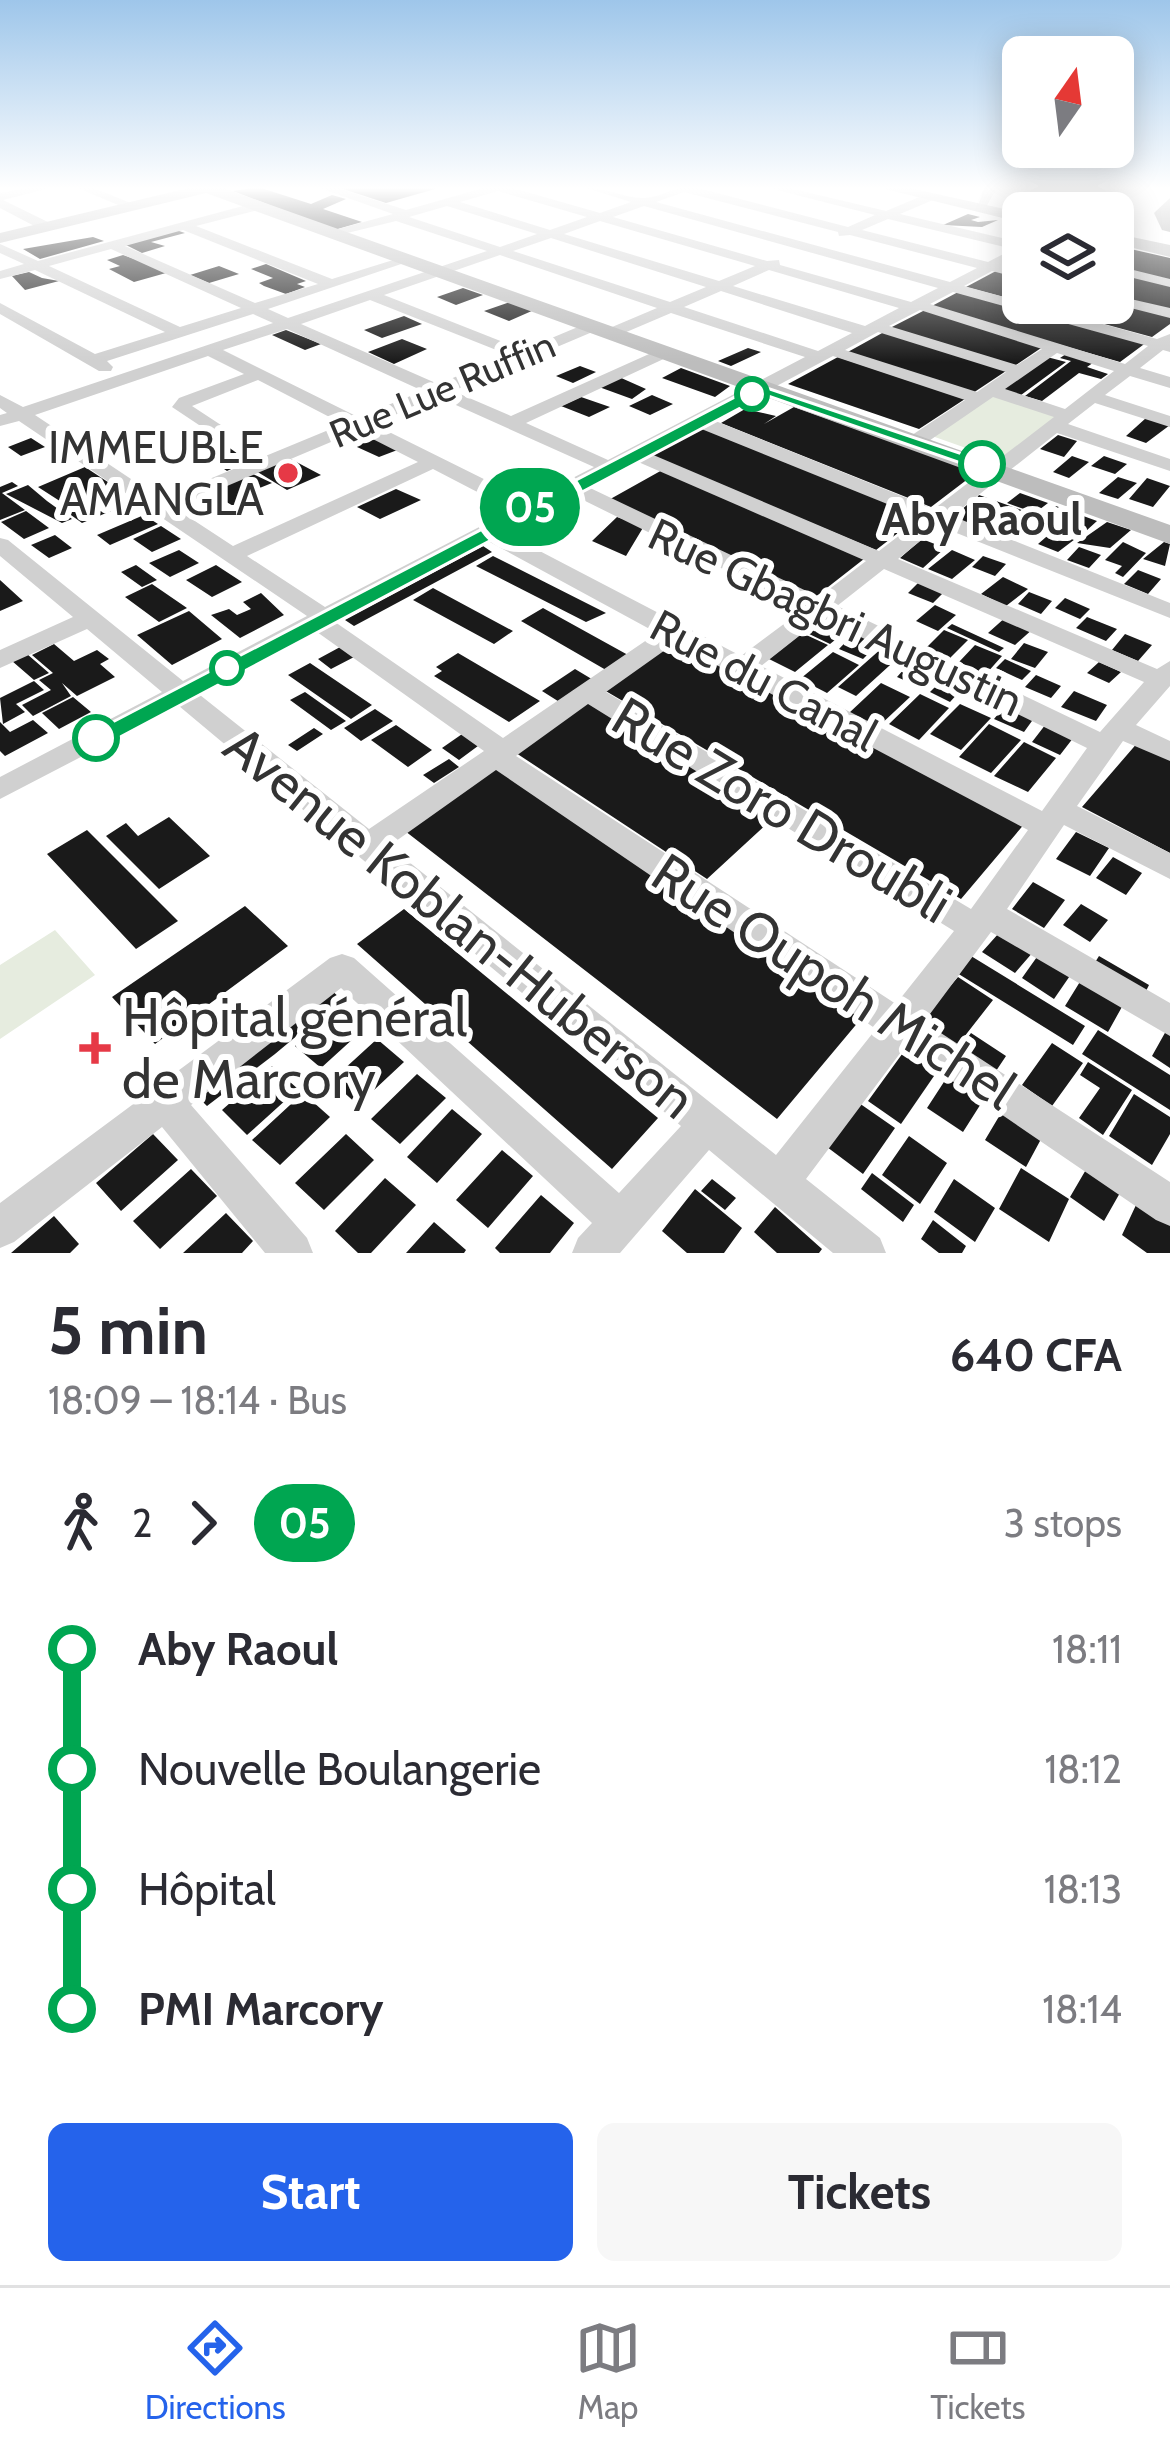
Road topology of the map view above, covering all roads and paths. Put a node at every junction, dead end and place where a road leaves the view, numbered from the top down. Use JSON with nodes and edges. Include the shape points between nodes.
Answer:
{"nodes":[{"id":1,"x":110,"y":245,"type":"edge"},
{"id":2,"x":113,"y":245,"type":"edge"},
{"id":3,"x":234,"y":245,"type":"edge"},
{"id":4,"x":367,"y":245,"type":"edge"},
{"id":5,"x":485,"y":245,"type":"edge"},
{"id":6,"x":517,"y":245,"type":"edge"},
{"id":7,"x":588,"y":245,"type":"edge"},
{"id":8,"x":697,"y":245,"type":"edge"},
{"id":9,"x":801,"y":245,"type":"edge"},
{"id":10,"x":816,"y":245,"type":"edge"},
{"id":11,"x":906,"y":245,"type":"edge"},
{"id":12,"x":0,"y":248,"type":"edge"},
{"id":13,"x":810,"y":248,"type":"junction"},
{"id":14,"x":500,"y":251,"type":"junction"},
{"id":15,"x":406,"y":260,"type":"junction"},
{"id":16,"x":1002,"y":260,"type":"edge"},
{"id":17,"x":37,"y":266,"type":"junction"},
{"id":18,"x":768,"y":266,"type":"junction"},
{"id":19,"x":990,"y":267,"type":"junction"},
{"id":20,"x":1002,"y":270,"type":"edge"},
{"id":21,"x":441,"y":272,"type":"junction"},
{"id":22,"x":1134,"y":274,"type":"edge"},
{"id":23,"x":0,"y":275,"type":"edge"},
{"id":24,"x":1170,"y":283,"type":"edge"},
{"id":25,"x":332,"y":284,"type":"junction"},
{"id":26,"x":719,"y":286,"type":"junction"},
{"id":27,"x":952,"y":287,"type":"junction"},
{"id":28,"x":373,"y":296,"type":"junction"},
{"id":29,"x":1134,"y":304,"type":"edge"},
{"id":30,"x":916,"y":306,"type":"junction"},
{"id":31,"x":0,"y":308,"type":"edge"},
{"id":32,"x":255,"y":308,"type":"junction"},
{"id":33,"x":668,"y":308,"type":"junction"},
{"id":34,"x":1170,"y":313,"type":"edge"},
{"id":35,"x":292,"y":325,"type":"junction"},
{"id":36,"x":601,"y":330,"type":"junction"},
{"id":37,"x":872,"y":330,"type":"junction"},
{"id":38,"x":179,"y":333,"type":"junction"},
{"id":39,"x":1167,"y":343,"type":"edge"},
{"id":40,"x":1055,"y":346,"type":"junction"},
{"id":41,"x":214,"y":352,"type":"junction"},
{"id":42,"x":664,"y":353,"type":"junction"},
{"id":43,"x":827,"y":354,"type":"junction"},
{"id":44,"x":522,"y":356,"type":"junction"},
{"id":45,"x":94,"y":360,"type":"junction"},
{"id":46,"x":1129,"y":368,"type":"junction"},
{"id":47,"x":1019,"y":371,"type":"junction"},
{"id":48,"x":259,"y":374,"type":"junction"},
{"id":49,"x":128,"y":380,"type":"junction"},
{"id":50,"x":1170,"y":383,"type":"edge"},
{"id":51,"x":764,"y":389,"type":"junction"},
{"id":52,"x":438,"y":391,"type":"junction"},
{"id":53,"x":985,"y":394,"type":"junction"},
{"id":54,"x":1093,"y":397,"type":"junction"},
{"id":55,"x":0,"y":400,"type":"edge"},
{"id":56,"x":10,"y":418,"type":"edge"},
{"id":57,"x":698,"y":421,"type":"junction"},
{"id":58,"x":1062,"y":421,"type":"junction"},
{"id":59,"x":1170,"y":422,"type":"edge"},
{"id":60,"x":511,"y":423,"type":"junction"},
{"id":61,"x":358,"y":424,"type":"junction"},
{"id":62,"x":215,"y":428,"type":"dead end"},
{"id":63,"x":916,"y":441,"type":"junction"},
{"id":64,"x":635,"y":454,"type":"junction"},
{"id":65,"x":433,"y":461,"type":"junction"},
{"id":66,"x":1170,"y":465,"type":"edge"},
{"id":67,"x":609,"y":467,"type":"junction"},
{"id":68,"x":1000,"y":470,"type":"junction"},
{"id":69,"x":570,"y":487,"type":"junction"},
{"id":70,"x":159,"y":507,"type":"junction"},
{"id":71,"x":527,"y":509,"type":"junction"},
{"id":72,"x":939,"y":518,"type":"junction"},
{"id":73,"x":488,"y":529,"type":"junction"},
{"id":74,"x":1170,"y":535,"type":"edge"},
{"id":75,"x":0,"y":545,"type":"edge"},
{"id":76,"x":231,"y":555,"type":"junction"},
{"id":77,"x":882,"y":561,"type":"junction"},
{"id":78,"x":818,"y":609,"type":"junction"},
{"id":79,"x":1170,"y":611,"type":"edge"},
{"id":80,"x":90,"y":618,"type":"junction"},
{"id":81,"x":320,"y":619,"type":"junction"},
{"id":82,"x":673,"y":632,"type":"junction"},
{"id":83,"x":0,"y":660,"type":"edge"},
{"id":84,"x":741,"y":668,"type":"junction"},
{"id":85,"x":1165,"y":675,"type":"edge"},
{"id":86,"x":180,"y":693,"type":"junction"},
{"id":87,"x":589,"y":693,"type":"junction"},
{"id":88,"x":1111,"y":736,"type":"junction"},
{"id":89,"x":1170,"y":752,"type":"edge"},
{"id":90,"x":501,"y":755,"type":"junction"},
{"id":91,"x":0,"y":789,"type":"edge"},
{"id":92,"x":1050,"y":817,"type":"junction"},
{"id":93,"x":367,"y":846,"type":"junction"},
{"id":94,"x":1170,"y":867,"type":"edge"},
{"id":95,"x":981,"y":920,"type":"junction"},
{"id":96,"x":1170,"y":1021,"type":"edge"},
{"id":97,"x":896,"y":1026,"type":"junction"},
{"id":98,"x":165,"y":1102,"type":"junction"},
{"id":99,"x":707,"y":1124,"type":"junction"},
{"id":100,"x":779,"y":1183,"type":"junction"},
{"id":101,"x":1170,"y":1206,"type":"edge"},
{"id":102,"x":620,"y":1221,"type":"junction"},
{"id":103,"x":0,"y":1228,"type":"edge"},
{"id":104,"x":292,"y":1253,"type":"edge"},
{"id":105,"x":592,"y":1253,"type":"edge"},
{"id":106,"x":865,"y":1253,"type":"edge"}],
"edges":[{"from":1,"to":17,"type":"street"},
{"from":2,"to":32,"type":"street"},
{"from":3,"to":25,"type":"street"},
{"from":4,"to":15,"type":"street"},
{"from":5,"to":14,"type":"street"},
{"from":6,"to":14,"type":"street"},
{"from":7,"to":26,"type":"street"},
{"from":8,"to":18,"type":"street"},
{"from":9,"to":13,"type":"street"},
{"from":10,"to":13,"type":"street","name":"Rue Lue Ruffin"},
{"from":11,"to":19,"type":"street"},
{"from":12,"to":17,"type":"street"},
{"from":13,"to":18,"type":"street","name":"Rue Lue Ruffin"},
{"from":13,"to":27,"type":"street"},
{"from":14,"to":21,"type":"street"},
{"from":14,"to":33,"type":"street"},
{"from":15,"to":21,"type":"street"},
{"from":15,"to":25,"type":"street"},
{"from":16,"to":19,"type":"street"},
{"from":17,"to":23,"type":"street"},
{"from":17,"to":38,"type":"street"},
{"from":18,"to":26,"type":"street","name":"Rue Lue Ruffin"},
{"from":18,"to":30,"type":"street"},
{"from":19,"to":20,"type":"street"},
{"from":19,"to":27,"type":"street"},
{"from":21,"to":28,"type":"street"},
{"from":21,"to":36,"type":"street"},
{"from":22,"to":24,"type":"street"},
{"from":25,"to":32,"type":"street"},
{"from":26,"to":33,"type":"street","name":"Rue Lue Ruffin"},
{"from":26,"to":37,"type":"street"},
{"from":27,"to":30,"type":"street"},
{"from":27,"to":39,"type":"street"},
{"from":28,"to":35,"type":"street"},
{"from":28,"to":44,"type":"street"},
{"from":29,"to":34,"type":"street"},
{"from":30,"to":37,"type":"street"},
{"from":30,"to":40,"type":"street"},
{"from":31,"to":45,"type":"street"},
{"from":32,"to":35,"type":"street"},
{"from":32,"to":38,"type":"street"},
{"from":33,"to":36,"type":"street","name":"Rue Lue Ruffin"},
{"from":33,"to":43,"type":"street"},
{"from":35,"to":41,"type":"street"},
{"from":35,"to":52,"type":"street"},
{"from":36,"to":42,"type":"street"},
{"from":36,"to":44,"type":"street","name":"Rue Lue Ruffin"},
{"from":37,"to":43,"type":"street"},
{"from":37,"to":47,"type":"street"},
{"from":38,"to":45,"type":"street"},
{"from":39,"to":46,"type":"street"},
{"from":40,"to":46,"type":"street"},
{"from":40,"to":47,"type":"street"},
{"from":41,"to":48,"type":"street"},
{"from":41,"to":49,"type":"street"},
{"from":42,"to":51,"type":"street"},
{"from":42,"to":60,"type":"street"},
{"from":43,"to":51,"type":"street"},
{"from":43,"to":53,"type":"street"},
{"from":44,"to":52,"type":"street","name":"Rue Lue Ruffin"},
{"from":45,"to":49,"type":"street"},
{"from":46,"to":50,"type":"street"},
{"from":46,"to":54,"type":"street"},
{"from":47,"to":53,"type":"street"},
{"from":48,"to":61,"type":"street"},
{"from":48,"to":62,"type":"street","via":[[185,402]]},
{"from":49,"to":56,"type":"street"},
{"from":51,"to":57,"type":"street"},
{"from":51,"to":63,"type":"street"},
{"from":52,"to":60,"type":"street"},
{"from":52,"to":61,"type":"street","name":"Rue Lue Ruffin"},
{"from":53,"to":58,"type":"street"},
{"from":53,"to":63,"type":"street"},
{"from":54,"to":58,"type":"street"},
{"from":54,"to":59,"type":"street"},
{"from":55,"to":56,"type":"street","name":"Rue Oupoh Michel"},
{"from":56,"to":70,"type":"street","name":"Rue Oupoh Michel"},
{"from":57,"to":64,"type":"street"},
{"from":57,"to":72,"type":"street"},
{"from":58,"to":66,"type":"street"},
{"from":58,"to":68,"type":"street"},
{"from":60,"to":67,"type":"street"},
{"from":61,"to":65,"type":"street"},
{"from":61,"to":70,"type":"street","name":"Rue Lue Ruffin"},
{"from":63,"to":68,"type":"street"},
{"from":64,"to":67,"type":"street"},
{"from":64,"to":77,"type":"street"},
{"from":65,"to":71,"type":"street"},
{"from":65,"to":76,"type":"street"},
{"from":67,"to":69,"type":"street"},
{"from":68,"to":72,"type":"street"},
{"from":68,"to":74,"type":"street"},
{"from":69,"to":71,"type":"street"},
{"from":69,"to":78,"type":"street","name":"Rue Gbagbri Augustin"},
{"from":70,"to":76,"type":"street","name":"Rue Oupoh Michel"},
{"from":71,"to":73,"type":"street"},
{"from":72,"to":77,"type":"street"},
{"from":72,"to":79,"type":"street"},
{"from":73,"to":81,"type":"street"},
{"from":73,"to":82,"type":"street","name":"Rue du Canal"},
{"from":75,"to":80,"type":"street","name":"Avenue Koblan-Huberson"},
{"from":76,"to":81,"type":"street","name":"Rue Oupoh Michel"},
{"from":77,"to":78,"type":"street"},
{"from":77,"to":85,"type":"street"},
{"from":78,"to":84,"type":"street"},
{"from":78,"to":88,"type":"street","name":"Rue Gbagbri Augustin"},
{"from":80,"to":83,"type":"street"},
{"from":80,"to":86,"type":"street","name":"Avenue Koblan-Huberson"},
{"from":81,"to":86,"type":"street"},
{"from":81,"to":90,"type":"street","name":"Rue Oupoh Michel"},
{"from":82,"to":84,"type":"street","name":"Rue du Canal"},
{"from":82,"to":87,"type":"street"},
{"from":84,"to":92,"type":"street","name":"Rue du Canal"},
{"from":85,"to":88,"type":"street"},
{"from":86,"to":91,"type":"street"},
{"from":86,"to":93,"type":"street","name":"Avenue Koblan-Huberson"},
{"from":87,"to":90,"type":"street"},
{"from":87,"to":95,"type":"street","name":"Rue Zoro Droubli"},
{"from":88,"to":89,"type":"street","name":"Rue Gbagbri Augustin"},
{"from":88,"to":92,"type":"street"},
{"from":90,"to":93,"type":"street"},
{"from":90,"to":97,"type":"street","name":"Rue Oupoh Michel"},
{"from":92,"to":94,"type":"street","name":"Rue du Canal"},
{"from":92,"to":95,"type":"street"},
{"from":93,"to":99,"type":"street","name":"Avenue Koblan-Huberson"},
{"from":95,"to":96,"type":"street","name":"Rue Zoro Droubli"},
{"from":95,"to":97,"type":"street"},
{"from":97,"to":100,"type":"street"},
{"from":97,"to":101,"type":"street","name":"Rue Oupoh Michel"},
{"from":98,"to":102,"type":"street","via":[[342,968]]},
{"from":98,"to":103,"type":"street"},
{"from":98,"to":104,"type":"street"},
{"from":99,"to":100,"type":"street","name":"Avenue Koblan-Huberson"},
{"from":99,"to":102,"type":"street"},
{"from":100,"to":106,"type":"street","name":"Avenue Koblan-Huberson"},
{"from":102,"to":105,"type":"street"}]}
